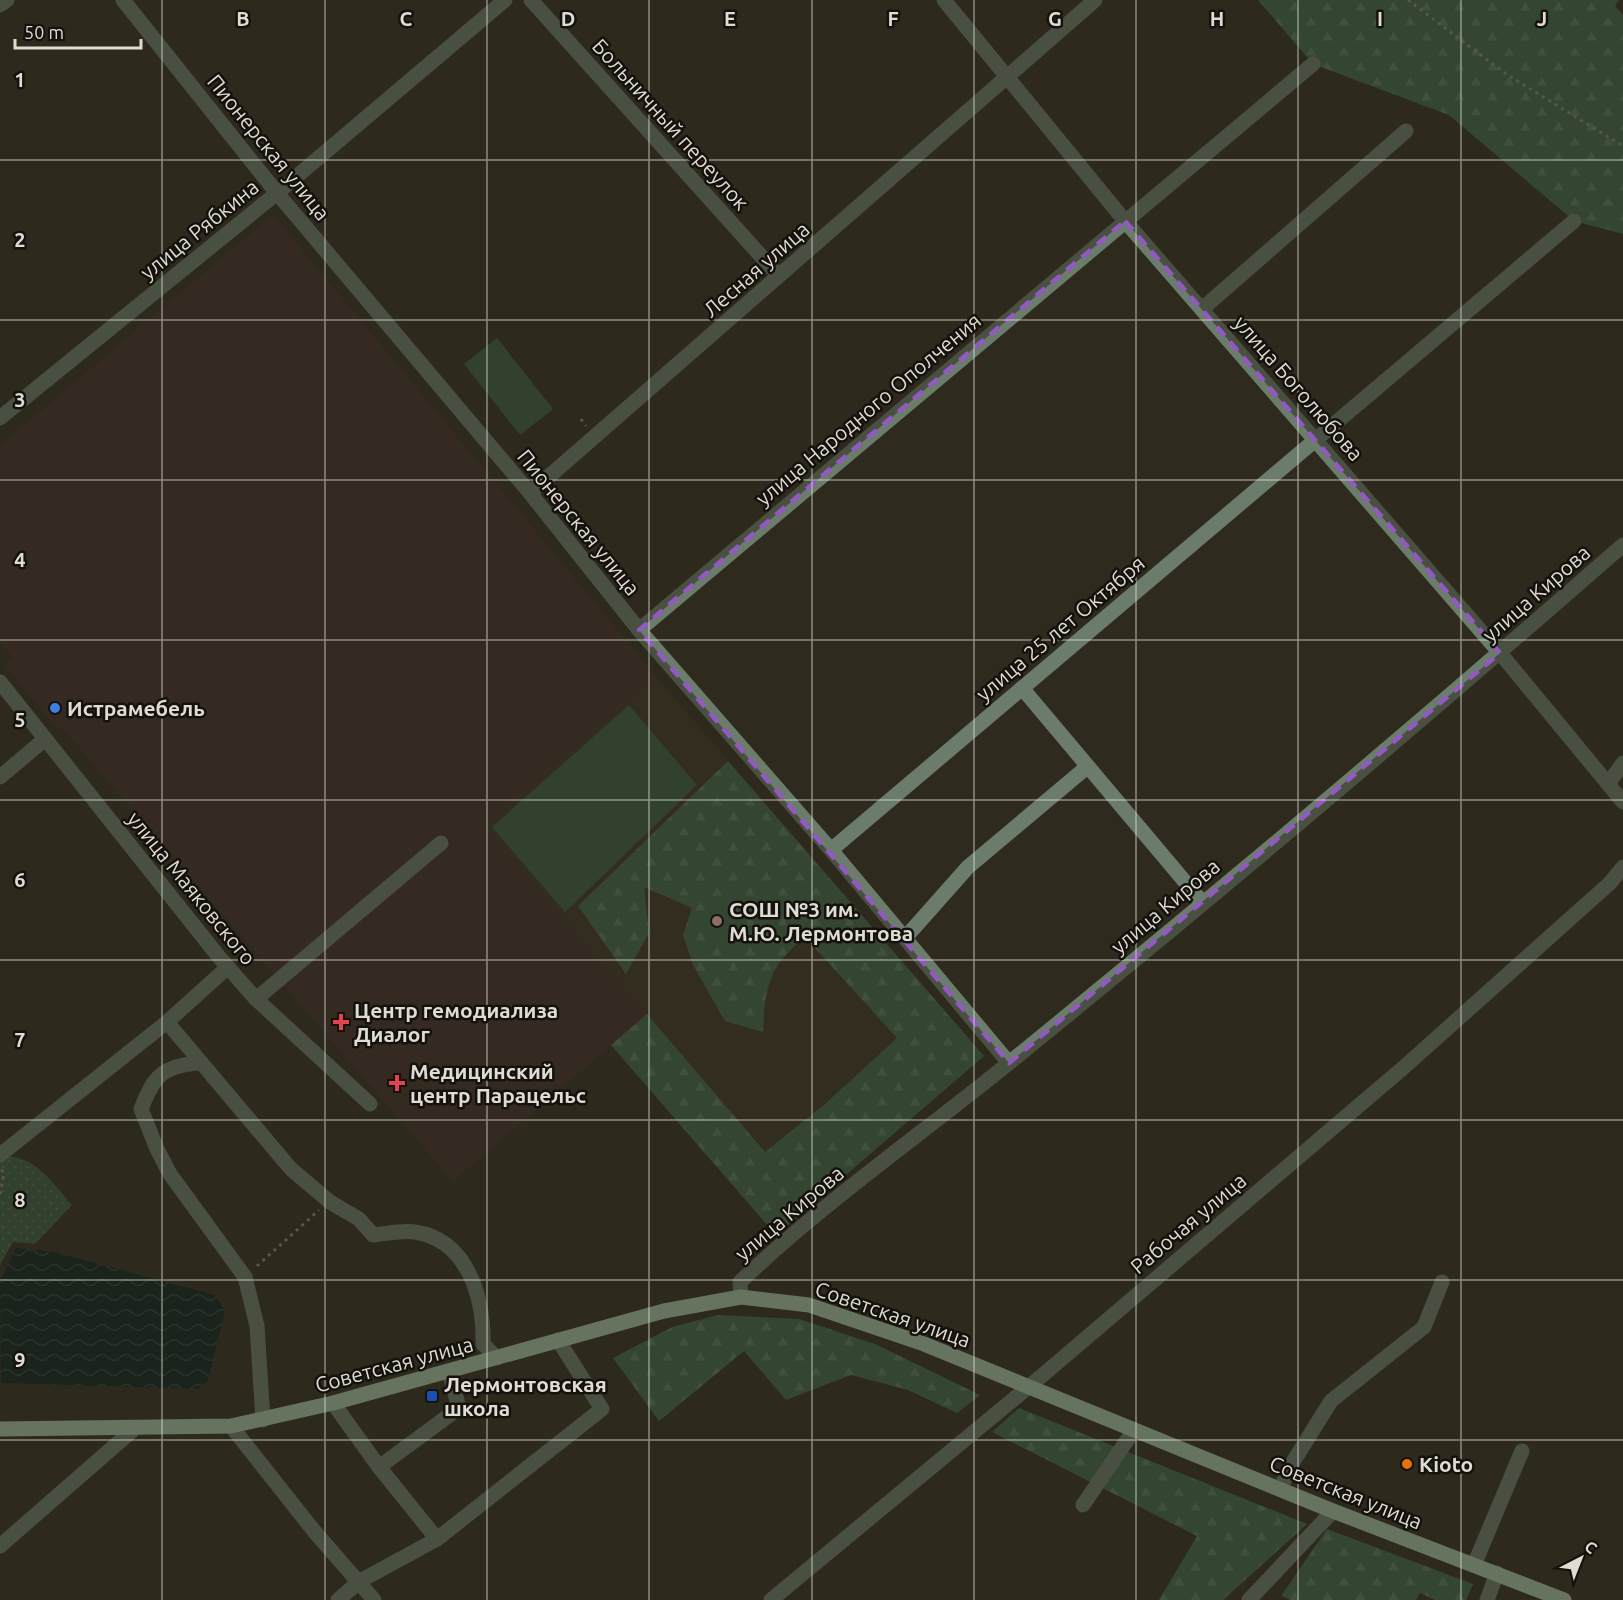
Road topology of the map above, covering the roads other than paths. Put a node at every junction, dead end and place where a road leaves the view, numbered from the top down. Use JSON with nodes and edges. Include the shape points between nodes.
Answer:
{"nodes":[{"id":1,"x":7,"y":0,"type":"edge"},
{"id":2,"x":123,"y":0,"type":"edge"},
{"id":3,"x":505,"y":0,"type":"edge"},
{"id":4,"x":531,"y":0,"type":"edge"},
{"id":5,"x":944,"y":0,"type":"edge"},
{"id":6,"x":1095,"y":0,"type":"edge"},
{"id":7,"x":0,"y":5,"type":"edge"},
{"id":8,"x":1313,"y":64,"type":"dead end"},
{"id":9,"x":1008,"y":75,"type":"junction"},
{"id":10,"x":1406,"y":131,"type":"dead end"},
{"id":11,"x":277,"y":193,"type":"junction"},
{"id":12,"x":1125,"y":221,"type":"junction"},
{"id":13,"x":1574,"y":221,"type":"dead end"},
{"id":14,"x":779,"y":276,"type":"junction"},
{"id":15,"x":1202,"y":309,"type":"junction"},
{"id":16,"x":0,"y":418,"type":"edge"},
{"id":17,"x":1316,"y":439,"type":"junction"},
{"id":18,"x":530,"y":493,"type":"junction"},
{"id":19,"x":1623,"y":544,"type":"edge"},
{"id":20,"x":639,"y":630,"type":"junction"},
{"id":21,"x":1500,"y":653,"type":"junction"},
{"id":22,"x":0,"y":682,"type":"edge"},
{"id":23,"x":1022,"y":688,"type":"junction"},
{"id":24,"x":45,"y":739,"type":"junction"},
{"id":25,"x":1623,"y":763,"type":"edge"},
{"id":26,"x":1087,"y":767,"type":"junction"},
{"id":27,"x":0,"y":777,"type":"edge"},
{"id":28,"x":1608,"y":784,"type":"junction"},
{"id":29,"x":1623,"y":802,"type":"edge"},
{"id":30,"x":441,"y":843,"type":"dead end"},
{"id":31,"x":831,"y":850,"type":"junction"},
{"id":32,"x":1623,"y":867,"type":"edge"},
{"id":33,"x":1202,"y":902,"type":"junction"},
{"id":34,"x":905,"y":938,"type":"junction"},
{"id":35,"x":228,"y":967,"type":"junction"},
{"id":36,"x":256,"y":999,"type":"junction"},
{"id":37,"x":167,"y":1022,"type":"junction"},
{"id":38,"x":199,"y":1063,"type":"junction"},
{"id":39,"x":1009,"y":1063,"type":"junction"},
{"id":40,"x":370,"y":1104,"type":"dead end"},
{"id":41,"x":0,"y":1155,"type":"edge"},
{"id":42,"x":1442,"y":1282,"type":"dead end"},
{"id":43,"x":741,"y":1297,"type":"junction"},
{"id":44,"x":558,"y":1340,"type":"junction"},
{"id":45,"x":497,"y":1358,"type":"junction"},
{"id":46,"x":449,"y":1371,"type":"junction"},
{"id":47,"x":1027,"y":1387,"type":"junction"},
{"id":48,"x":333,"y":1403,"type":"junction"},
{"id":49,"x":264,"y":1420,"type":"junction"},
{"id":50,"x":231,"y":1426,"type":"junction"},
{"id":51,"x":0,"y":1429,"type":"edge"},
{"id":52,"x":134,"y":1429,"type":"junction"},
{"id":53,"x":1134,"y":1430,"type":"junction"},
{"id":54,"x":1522,"y":1451,"type":"dead end"},
{"id":55,"x":380,"y":1467,"type":"junction"},
{"id":56,"x":1280,"y":1489,"type":"junction"},
{"id":57,"x":1083,"y":1505,"type":"dead end"},
{"id":58,"x":1333,"y":1511,"type":"junction"},
{"id":59,"x":437,"y":1539,"type":"junction"},
{"id":60,"x":0,"y":1546,"type":"edge"},
{"id":61,"x":1474,"y":1565,"type":"junction"},
{"id":62,"x":1497,"y":1574,"type":"junction"},
{"id":63,"x":360,"y":1581,"type":"junction"},
{"id":64,"x":338,"y":1600,"type":"edge"},
{"id":65,"x":374,"y":1600,"type":"edge"},
{"id":66,"x":771,"y":1600,"type":"edge"},
{"id":67,"x":1249,"y":1600,"type":"edge"},
{"id":68,"x":1487,"y":1600,"type":"edge"},
{"id":69,"x":1564,"y":1600,"type":"edge"}],
"edges":[{"from":1,"to":7,"type":"street"},
{"from":2,"to":11,"type":"street","name":"Пионерская улица"},
{"from":3,"to":11,"type":"street","name":"улица Рябкина"},
{"from":4,"to":14,"type":"street","name":"Больничный переулок"},
{"from":5,"to":9,"type":"street","name":"улица Боголюбова"},
{"from":6,"to":9,"type":"street","name":"Лесная улица"},
{"from":8,"to":12,"type":"street","name":"улица Народного Ополчения"},
{"from":9,"to":12,"type":"street","name":"улица Боголюбова"},
{"from":9,"to":14,"type":"street","name":"Лесная улица"},
{"from":10,"to":15,"type":"street"},
{"from":11,"to":16,"type":"street","name":"улица Рябкина"},
{"from":11,"to":18,"type":"street","name":"Пионерская улица"},
{"from":12,"to":15,"type":"street","name":"улица Боголюбова"},
{"from":12,"to":20,"type":"street","name":"улица Народного Ополчения"},
{"from":13,"to":17,"type":"street","name":"улица 25 лет Октября"},
{"from":14,"to":18,"type":"street","name":"Лесная улица"},
{"from":15,"to":17,"type":"street","name":"улица Боголюбова"},
{"from":17,"to":21,"type":"street","name":"улица Боголюбова"},
{"from":17,"to":23,"type":"street","name":"улица 25 лет Октября"},
{"from":18,"to":20,"type":"street","name":"Пионерская улица"},
{"from":19,"to":21,"type":"street","name":"улица Кирова"},
{"from":20,"to":31,"type":"street","name":"Пионерская улица"},
{"from":21,"to":28,"type":"street","name":"улица Боголюбова"},
{"from":21,"to":33,"type":"street","name":"улица Кирова"},
{"from":22,"to":24,"type":"street","name":"улица Маяковского"},
{"from":23,"to":26,"type":"street"},
{"from":23,"to":31,"type":"street","name":"улица 25 лет Октября"},
{"from":24,"to":27,"type":"street"},
{"from":24,"to":35,"type":"street","name":"улица Маяковского"},
{"from":25,"to":28,"type":"street"},
{"from":26,"to":33,"type":"street"},
{"from":26,"to":34,"type":"street","via":[[968,867]]},
{"from":28,"to":29,"type":"street","name":"улица Боголюбова"},
{"from":30,"to":36,"type":"street"},
{"from":31,"to":34,"type":"street","name":"Пионерская улица"},
{"from":32,"to":47,"type":"street","name":"Рабочая улица","via":[[1610,883],[1403,1068]]},
{"from":33,"to":39,"type":"street","name":"улица Кирова"},
{"from":34,"to":39,"type":"street","name":"Пионерская улица"},
{"from":35,"to":36,"type":"street","name":"улица Маяковского"},
{"from":35,"to":37,"type":"street"},
{"from":36,"to":40,"type":"street","name":"улица Маяковского"},
{"from":37,"to":38,"type":"street"},
{"from":37,"to":41,"type":"street"},
{"from":38,"to":45,"type":"street","via":[[291,1168],[330,1202],[359,1219],[373,1235],[415,1232],[449,1245],[475,1283],[484,1319],[483,1344]]},
{"from":38,"to":49,"type":"street","via":[[174,1065],[151,1084],[141,1109],[170,1174],[245,1277],[257,1326]]},
{"from":39,"to":43,"type":"street","name":"улица Кирова","via":[[783,1241],[740,1282]]},
{"from":42,"to":56,"type":"street","via":[[1424,1328],[1331,1401]]},
{"from":43,"to":44,"type":"main road","name":"Советская улица","via":[[664,1311]]},
{"from":43,"to":47,"type":"main road","name":"Советская улица","via":[[809,1305],[924,1344]]},
{"from":44,"to":45,"type":"main road","name":"Советская улица"},
{"from":44,"to":59,"type":"street","via":[[602,1409]]},
{"from":45,"to":46,"type":"main road","name":"Советская улица"},
{"from":46,"to":48,"type":"main road","name":"Советская улица"},
{"from":46,"to":55,"type":"street","via":[[459,1408]]},
{"from":47,"to":53,"type":"main road","name":"Советская улица"},
{"from":47,"to":66,"type":"street","name":"Рабочая улица"},
{"from":48,"to":49,"type":"main road","name":"Советская улица"},
{"from":48,"to":55,"type":"street"},
{"from":49,"to":50,"type":"main road","name":"Советская улица"},
{"from":50,"to":52,"type":"main road","name":"Советская улица"},
{"from":50,"to":63,"type":"street","via":[[314,1531]]},
{"from":51,"to":52,"type":"main road","name":"Советская улица"},
{"from":52,"to":60,"type":"street"},
{"from":53,"to":56,"type":"main road","name":"Советская улица"},
{"from":53,"to":57,"type":"street"},
{"from":54,"to":61,"type":"street"},
{"from":55,"to":59,"type":"street"},
{"from":56,"to":58,"type":"main road","name":"Советская улица"},
{"from":58,"to":61,"type":"main road","name":"Советская улица"},
{"from":58,"to":67,"type":"street"},
{"from":59,"to":63,"type":"street"},
{"from":61,"to":62,"type":"main road","name":"Советская улица"},
{"from":62,"to":68,"type":"street"},
{"from":62,"to":69,"type":"main road","name":"Советская улица"},
{"from":63,"to":64,"type":"street"},
{"from":63,"to":65,"type":"street"}]}
